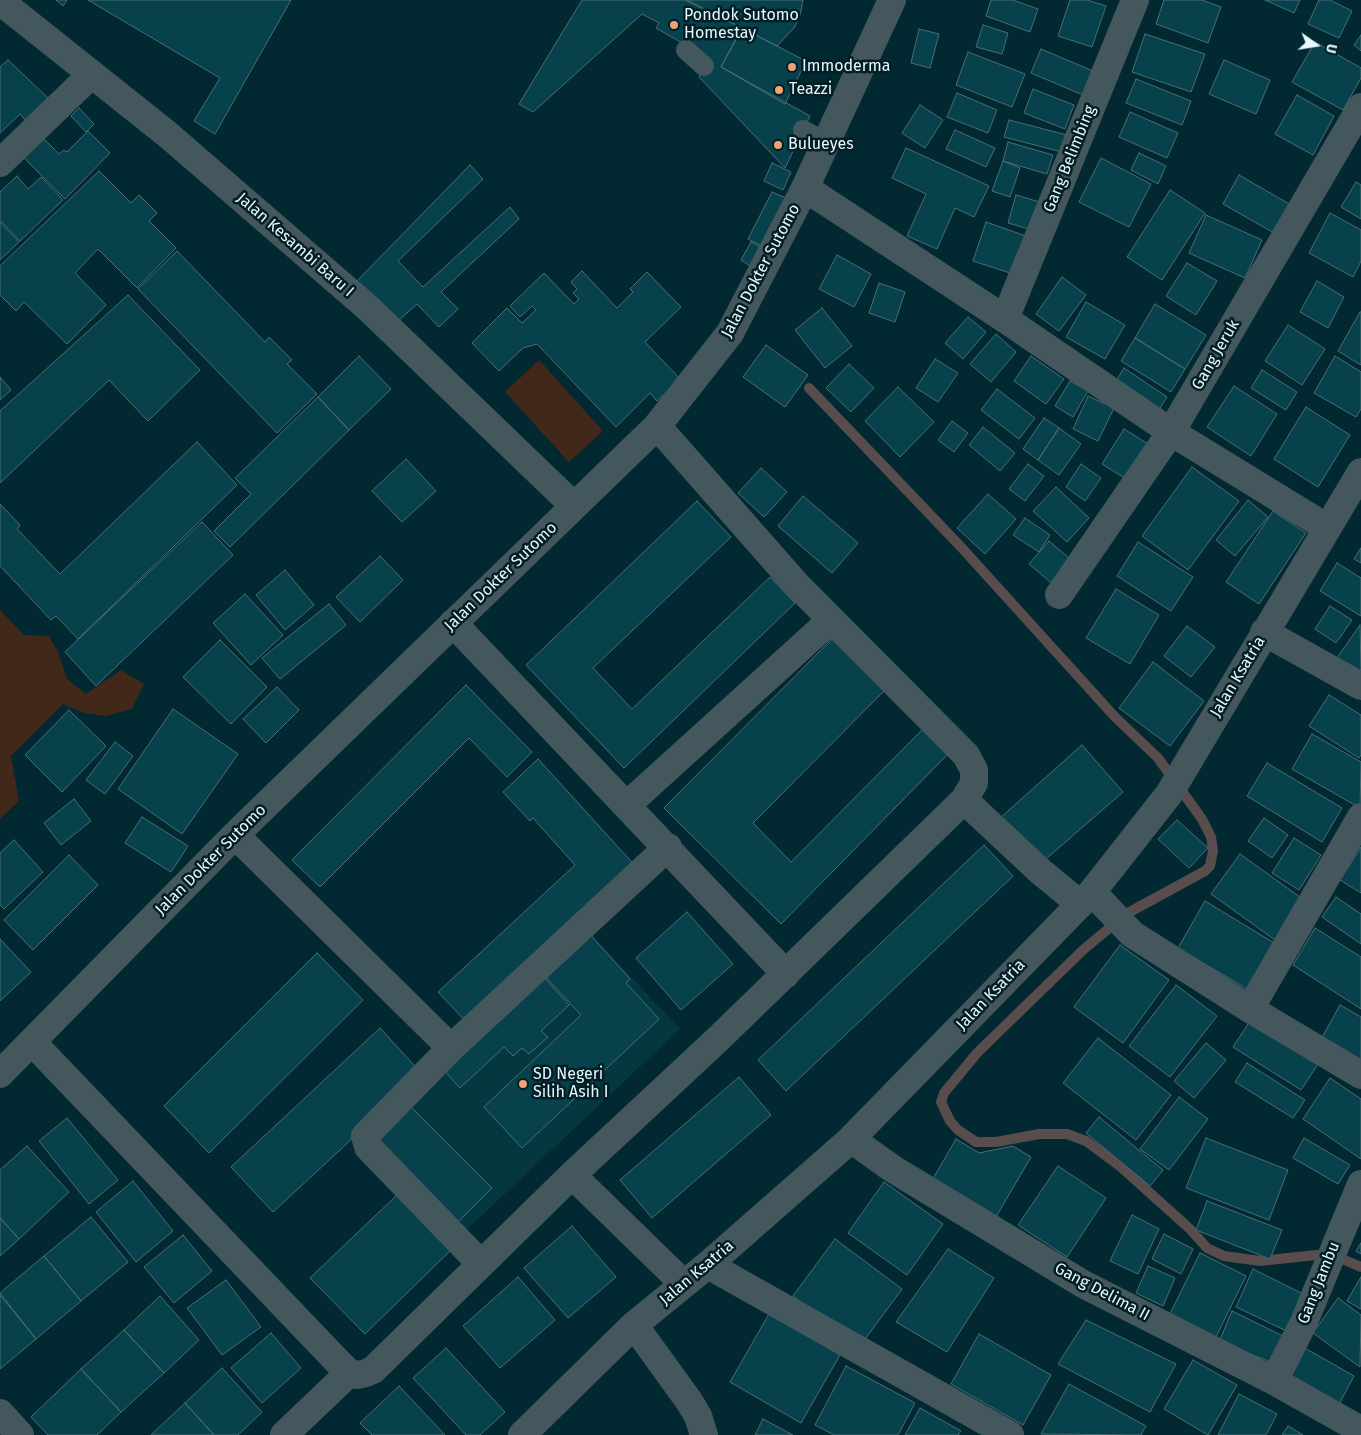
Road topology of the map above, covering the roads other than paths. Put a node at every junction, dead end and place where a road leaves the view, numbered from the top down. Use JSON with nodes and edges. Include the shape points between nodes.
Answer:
{"nodes":[{"id":1,"x":892,"y":0,"type":"edge"},
{"id":2,"x":1136,"y":0,"type":"edge"},
{"id":3,"x":0,"y":1,"type":"edge"},
{"id":4,"x":686,"y":50,"type":"dead end"},
{"id":5,"x":704,"y":66,"type":"dead end"},
{"id":6,"x":92,"y":74,"type":"junction"},
{"id":7,"x":1361,"y":106,"type":"edge"},
{"id":8,"x":0,"y":163,"type":"edge"},
{"id":9,"x":805,"y":188,"type":"junction"},
{"id":10,"x":1005,"y":319,"type":"junction"},
{"id":11,"x":657,"y":426,"type":"junction"},
{"id":12,"x":1171,"y":432,"type":"junction"},
{"id":13,"x":1361,"y":472,"type":"edge"},
{"id":14,"x":574,"y":506,"type":"junction"},
{"id":15,"x":1326,"y":527,"type":"junction"},
{"id":16,"x":1059,"y":595,"type":"dead end"},
{"id":17,"x":831,"y":620,"type":"junction"},
{"id":18,"x":453,"y":623,"type":"junction"},
{"id":19,"x":1264,"y":632,"type":"junction"},
{"id":20,"x":1361,"y":686,"type":"edge"},
{"id":21,"x":964,"y":800,"type":"junction"},
{"id":22,"x":627,"y":805,"type":"junction"},
{"id":23,"x":1361,"y":817,"type":"edge"},
{"id":24,"x":235,"y":834,"type":"junction"},
{"id":25,"x":668,"y":847,"type":"junction"},
{"id":26,"x":1086,"y":898,"type":"junction"},
{"id":27,"x":786,"y":974,"type":"junction"},
{"id":28,"x":1250,"y":1009,"type":"junction"},
{"id":29,"x":32,"y":1042,"type":"junction"},
{"id":30,"x":452,"y":1048,"type":"junction"},
{"id":31,"x":0,"y":1074,"type":"edge"},
{"id":32,"x":1361,"y":1074,"type":"edge"},
{"id":33,"x":851,"y":1139,"type":"junction"},
{"id":34,"x":572,"y":1176,"type":"junction"},
{"id":35,"x":1361,"y":1184,"type":"edge"},
{"id":36,"x":481,"y":1264,"type":"junction"},
{"id":37,"x":708,"y":1265,"type":"junction"},
{"id":38,"x":684,"y":1284,"type":"junction"},
{"id":39,"x":634,"y":1325,"type":"junction"},
{"id":40,"x":349,"y":1373,"type":"junction"},
{"id":41,"x":1274,"y":1381,"type":"junction"},
{"id":42,"x":0,"y":1413,"type":"edge"},
{"id":43,"x":1361,"y":1430,"type":"edge"},
{"id":44,"x":20,"y":1435,"type":"edge"},
{"id":45,"x":284,"y":1435,"type":"edge"},
{"id":46,"x":522,"y":1435,"type":"edge"},
{"id":47,"x":704,"y":1435,"type":"edge"},
{"id":48,"x":1010,"y":1435,"type":"edge"}],
"edges":[{"from":1,"to":9,"type":"street","name":"Jalan Dokter Sutomo","via":[[814,136]]},
{"from":2,"to":10,"type":"street","name":"Gang Belimbing"},
{"from":3,"to":6,"type":"street","name":"Jalan Kesambi Baru I"},
{"from":4,"to":5,"type":"lane"},
{"from":6,"to":8,"type":"street"},
{"from":6,"to":14,"type":"street","name":"Jalan Kesambi Baru I","via":[[167,134],[367,308]]},
{"from":7,"to":12,"type":"street","name":"Gang Jeruk"},
{"from":9,"to":10,"type":"street"},
{"from":9,"to":11,"type":"street","name":"Jalan Dokter Sutomo","via":[[730,333]]},
{"from":10,"to":12,"type":"street"},
{"from":11,"to":14,"type":"street","name":"Jalan Dokter Sutomo"},
{"from":11,"to":17,"type":"street"},
{"from":12,"to":15,"type":"street"},
{"from":12,"to":16,"type":"street","name":"Gang Jeruk"},
{"from":13,"to":15,"type":"street","name":"Jalan Ksatria"},
{"from":14,"to":18,"type":"street","name":"Jalan Dokter Sutomo"},
{"from":15,"to":19,"type":"street","name":"Jalan Ksatria"},
{"from":17,"to":21,"type":"street","via":[[966,755],[974,770],[974,783]]},
{"from":17,"to":22,"type":"street"},
{"from":18,"to":22,"type":"street"},
{"from":18,"to":24,"type":"street","name":"Jalan Dokter Sutomo"},
{"from":19,"to":20,"type":"street"},
{"from":19,"to":26,"type":"street","name":"Jalan Ksatria","via":[[1172,789]]},
{"from":21,"to":26,"type":"street","via":[[1040,871]]},
{"from":21,"to":27,"type":"street"},
{"from":22,"to":25,"type":"street"},
{"from":23,"to":28,"type":"street"},
{"from":24,"to":29,"type":"street","name":"Jalan Dokter Sutomo"},
{"from":24,"to":30,"type":"street"},
{"from":25,"to":27,"type":"street"},
{"from":25,"to":30,"type":"street"},
{"from":26,"to":28,"type":"street"},
{"from":26,"to":33,"type":"street","name":"Jalan Ksatria"},
{"from":27,"to":34,"type":"street"},
{"from":28,"to":32,"type":"street"},
{"from":29,"to":31,"type":"street","name":"Jalan Dokter Sutomo"},
{"from":29,"to":40,"type":"street"},
{"from":30,"to":36,"type":"street","via":[[368,1132],[365,1140],[368,1147]]},
{"from":33,"to":37,"type":"street","name":"Jalan Ksatria"},
{"from":33,"to":41,"type":"street","name":"Gang Delima II","via":[[893,1169],[1083,1284]]},
{"from":34,"to":36,"type":"street"},
{"from":34,"to":38,"type":"street"},
{"from":35,"to":41,"type":"street","name":"Gang Jambu","via":[[1304,1322]]},
{"from":36,"to":40,"type":"street","via":[[373,1370],[358,1375]]},
{"from":37,"to":38,"type":"street","name":"Jalan Ksatria"},
{"from":37,"to":48,"type":"street"},
{"from":38,"to":39,"type":"street","name":"Jalan Ksatria"},
{"from":39,"to":46,"type":"street","name":"Jalan Ksatria"},
{"from":39,"to":47,"type":"street","via":[[689,1401]]},
{"from":40,"to":45,"type":"street"},
{"from":41,"to":43,"type":"street","name":"Gang Delima II"},
{"from":42,"to":44,"type":"street"}]}
